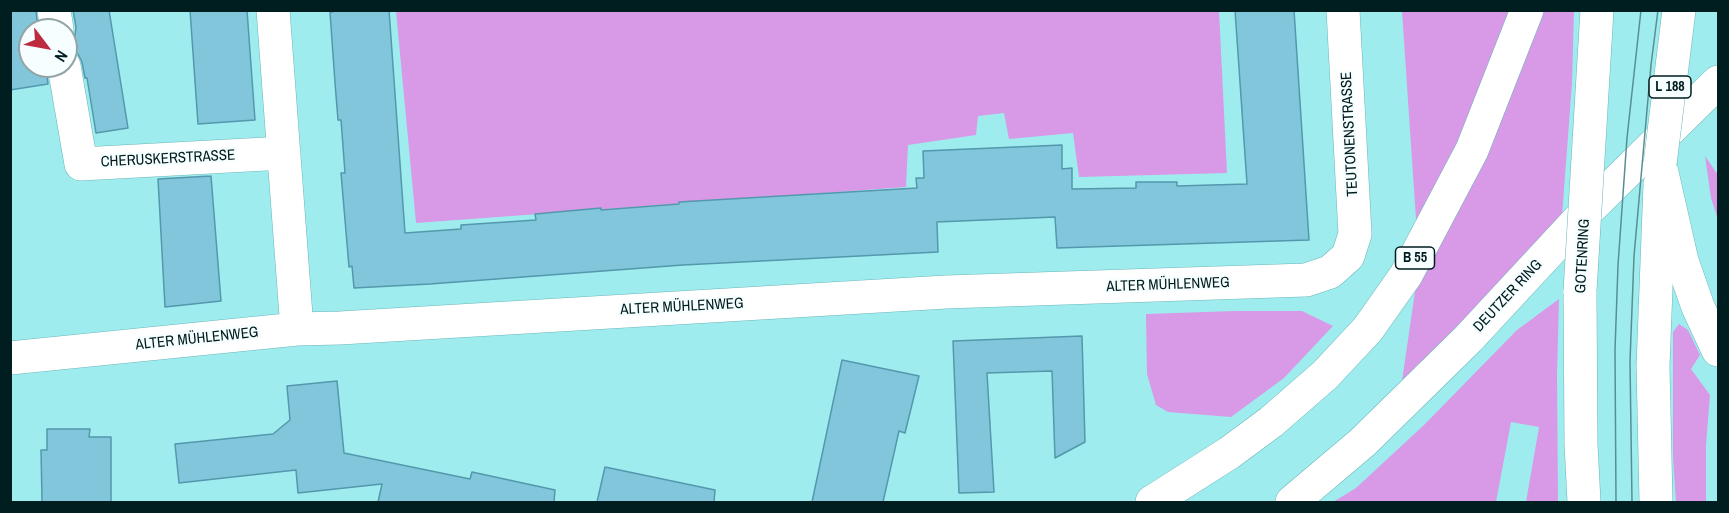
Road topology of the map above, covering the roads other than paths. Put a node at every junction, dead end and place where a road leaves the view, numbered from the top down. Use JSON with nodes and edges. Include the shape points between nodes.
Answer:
{"nodes":[{"id":1,"x":273,"y":10,"type":"edge"},
{"id":2,"x":1343,"y":10,"type":"edge"},
{"id":3,"x":1527,"y":10,"type":"edge"},
{"id":4,"x":1597,"y":10,"type":"edge"},
{"id":5,"x":1679,"y":10,"type":"edge"},
{"id":6,"x":66,"y":78,"type":"edge"},
{"id":7,"x":1719,"y":82,"type":"edge"},
{"id":8,"x":284,"y":153,"type":"junction"},
{"id":9,"x":1660,"y":164,"type":"junction"},
{"id":10,"x":1348,"y":256,"type":"joint"},
{"id":11,"x":297,"y":329,"type":"junction"},
{"id":12,"x":1716,"y":344,"type":"edge"},
{"id":13,"x":10,"y":358,"type":"edge"},
{"id":14,"x":1152,"y":502,"type":"edge"},
{"id":15,"x":1292,"y":502,"type":"edge"},
{"id":16,"x":1584,"y":502,"type":"edge"},
{"id":17,"x":1656,"y":502,"type":"edge"}],
"edges":[{"from":1,"to":8,"type":"main road"},
{"from":2,"to":10,"type":"main road","name":"TEUTONENSTRASSE","via":[[1355,234]]},
{"from":3,"to":14,"type":"main road","number":"B 55","via":[[1472,150],[1406,274],[1368,329],[1325,375],[1271,422]]},
{"from":4,"to":16,"type":"main road","name":"GOTENRING","bridge":true,"via":[[1580,291]]},
{"from":5,"to":9,"type":"main road","number":"L 188","bridge":true},
{"from":6,"to":8,"type":"main road","name":"CHERUSKERSTRASSE","via":[[81,164]]},
{"from":7,"to":15,"type":"main road","name":"DEUTZER RING","via":[[1585,213],[1468,339],[1363,442]]},
{"from":8,"to":11,"type":"main road"},
{"from":9,"to":12,"type":"main road","via":[[1682,261]]},
{"from":9,"to":17,"type":"main road","number":"L 188","via":[[1653,366]]},
{"from":10,"to":11,"type":"main road","name":"ALTER MÜHLENWEG","via":[[1330,272],[1305,280],[946,292]]},
{"from":11,"to":13,"type":"main road","name":"ALTER MÜHLENWEG"}]}
